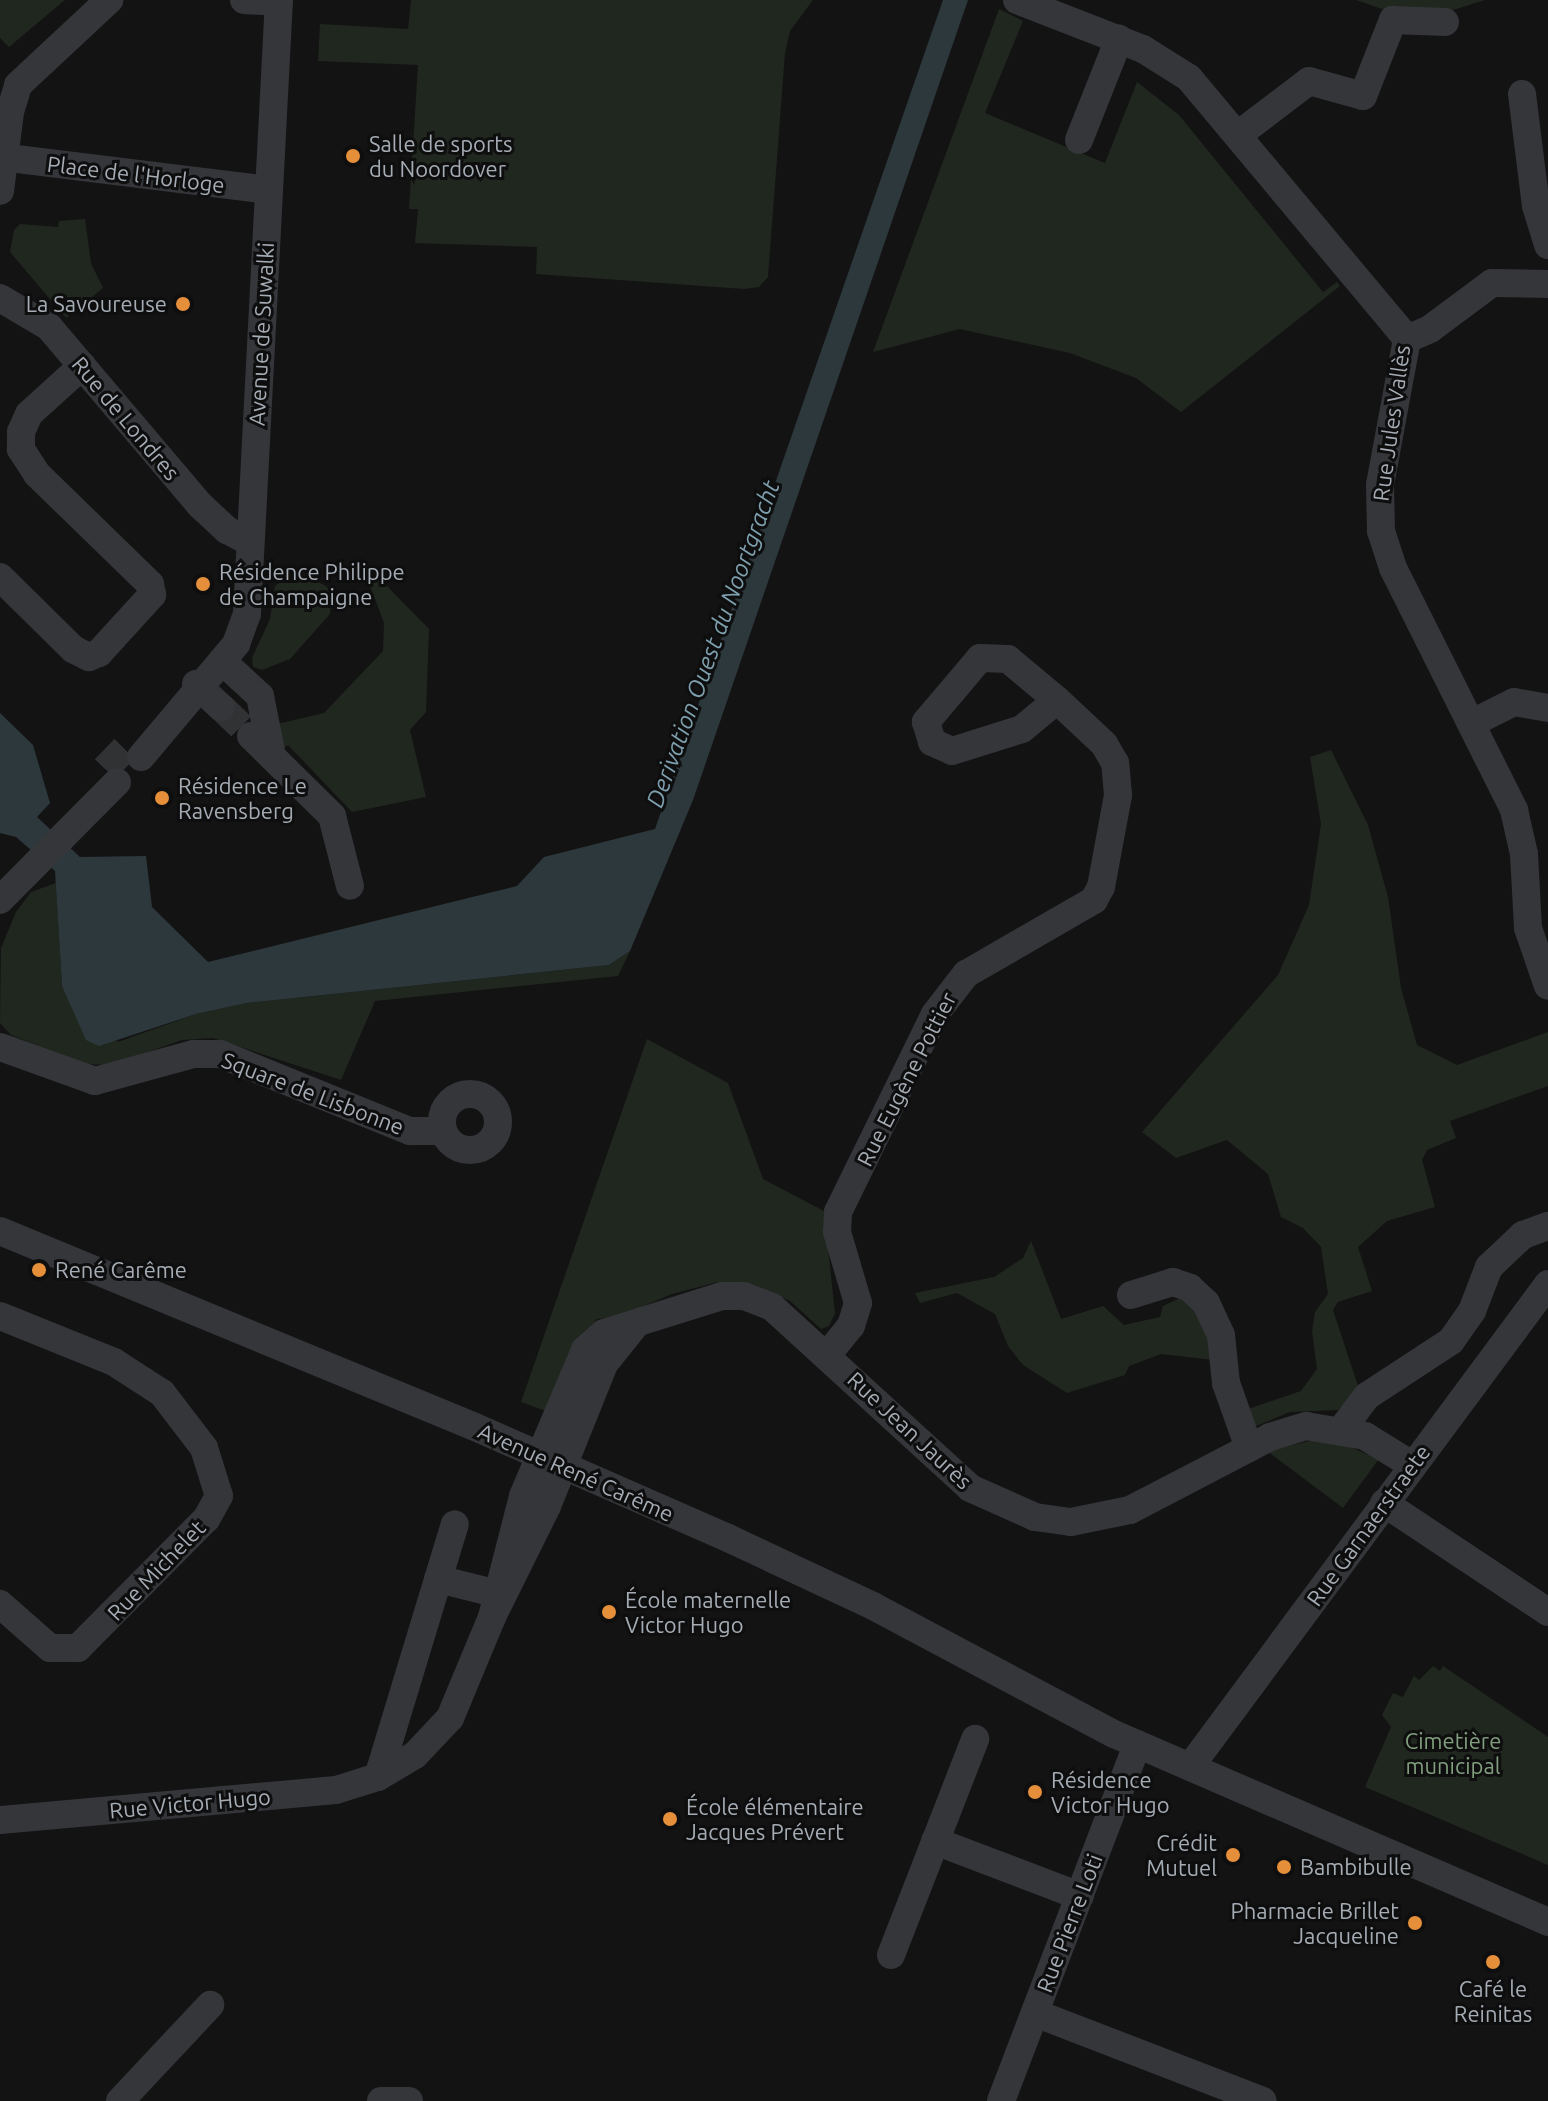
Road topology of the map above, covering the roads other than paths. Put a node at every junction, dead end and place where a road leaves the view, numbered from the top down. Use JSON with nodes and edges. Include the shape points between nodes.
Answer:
{"nodes":[{"id":1,"x":109,"y":0,"type":"edge"},
{"id":2,"x":244,"y":0,"type":"edge"},
{"id":3,"x":1017,"y":0,"type":"edge"},
{"id":4,"x":279,"y":1,"type":"edge"},
{"id":5,"x":1445,"y":22,"type":"dead end"},
{"id":6,"x":1119,"y":39,"type":"junction"},
{"id":7,"x":1522,"y":94,"type":"dead end"},
{"id":8,"x":1238,"y":135,"type":"junction"},
{"id":9,"x":1079,"y":140,"type":"dead end"},
{"id":10,"x":2,"y":158,"type":"edge"},
{"id":11,"x":269,"y":190,"type":"junction"},
{"id":12,"x":0,"y":191,"type":"edge"},
{"id":13,"x":1548,"y":245,"type":"edge"},
{"id":14,"x":1548,"y":284,"type":"edge"},
{"id":15,"x":0,"y":298,"type":"edge"},
{"id":16,"x":1407,"y":339,"type":"junction"},
{"id":17,"x":82,"y":366,"type":"junction"},
{"id":18,"x":250,"y":542,"type":"junction"},
{"id":19,"x":0,"y":577,"type":"edge"},
{"id":20,"x":222,"y":661,"type":"junction"},
{"id":21,"x":1057,"y":700,"type":"dead end"},
{"id":22,"x":1548,"y":708,"type":"edge"},
{"id":23,"x":1472,"y":723,"type":"junction"},
{"id":24,"x":251,"y":736,"type":"tunnel mouth"},
{"id":25,"x":134,"y":751,"type":"tunnel mouth"},
{"id":26,"x":272,"y":756,"type":"junction"},
{"id":27,"x":111,"y":776,"type":"tunnel mouth"},
{"id":28,"x":350,"y":886,"type":"dead end"},
{"id":29,"x":0,"y":897,"type":"edge"},
{"id":30,"x":1548,"y":986,"type":"edge"},
{"id":31,"x":0,"y":1047,"type":"edge"},
{"id":32,"x":443,"y":1131,"type":"dead end"},
{"id":33,"x":1548,"y":1226,"type":"edge"},
{"id":34,"x":0,"y":1231,"type":"edge"},
{"id":35,"x":1131,"y":1295,"type":"dead end"},
{"id":36,"x":1543,"y":1300,"type":"edge"},
{"id":37,"x":0,"y":1316,"type":"edge"},
{"id":38,"x":828,"y":1354,"type":"junction"},
{"id":39,"x":1342,"y":1429,"type":"junction"},
{"id":40,"x":1249,"y":1448,"type":"junction"},
{"id":41,"x":551,"y":1460,"type":"junction"},
{"id":42,"x":1412,"y":1465,"type":"junction"},
{"id":43,"x":1384,"y":1503,"type":"junction"},
{"id":44,"x":455,"y":1524,"type":"dead end"},
{"id":45,"x":438,"y":1579,"type":"junction"},
{"id":46,"x":0,"y":1604,"type":"edge"},
{"id":47,"x":495,"y":1605,"type":"junction"},
{"id":48,"x":1548,"y":1612,"type":"edge"},
{"id":49,"x":975,"y":1739,"type":"dead end"},
{"id":50,"x":1137,"y":1744,"type":"junction"},
{"id":51,"x":1190,"y":1767,"type":"junction"},
{"id":52,"x":378,"y":1777,"type":"junction"},
{"id":53,"x":0,"y":1820,"type":"edge"},
{"id":54,"x":935,"y":1841,"type":"junction"},
{"id":55,"x":1080,"y":1896,"type":"junction"},
{"id":56,"x":1548,"y":1922,"type":"edge"},
{"id":57,"x":891,"y":1955,"type":"dead end"},
{"id":58,"x":210,"y":2005,"type":"dead end"},
{"id":59,"x":1035,"y":2013,"type":"junction"},
{"id":60,"x":120,"y":2101,"type":"edge"},
{"id":61,"x":381,"y":2101,"type":"edge"},
{"id":62,"x":409,"y":2101,"type":"edge"},
{"id":63,"x":1001,"y":2101,"type":"edge"},
{"id":64,"x":1263,"y":2101,"type":"edge"}],
"edges":[{"from":1,"to":10,"type":"street","via":[[22,79],[11,103]]},
{"from":2,"to":4,"type":"street"},
{"from":3,"to":6,"type":"street","name":"Rue Jules Vallès"},
{"from":4,"to":11,"type":"street","name":"Avenue de Suwalki"},
{"from":5,"to":8,"type":"street","via":[[1393,20],[1363,96],[1309,81]]},
{"from":6,"to":8,"type":"street","name":"Rue Jules Vallès","via":[[1189,78]]},
{"from":6,"to":9,"type":"street"},
{"from":7,"to":13,"type":"street","via":[[1536,206]]},
{"from":8,"to":16,"type":"street","name":"Rue Jules Vallès"},
{"from":10,"to":11,"type":"street","name":"Place de l'Horloge"},
{"from":10,"to":12,"type":"street"},
{"from":11,"to":18,"type":"street","name":"Avenue de Suwalki"},
{"from":14,"to":16,"type":"street","via":[[1492,283],[1430,329]]},
{"from":15,"to":17,"type":"street","name":"Rue de Londres","via":[[41,320]]},
{"from":16,"to":23,"type":"street","name":"Rue Jules Vallès","via":[[1380,485],[1381,531],[1393,568]]},
{"from":17,"to":18,"type":"street","name":"Rue de Londres","via":[[200,505],[227,530]]},
{"from":17,"to":19,"type":"street","via":[[29,414],[21,449],[37,474],[150,584],[152,595],[99,653],[89,657],[73,649]]},
{"from":18,"to":20,"type":"street","name":"Avenue de Suwalki","via":[[245,623]]},
{"from":20,"to":25,"type":"street","name":"Avenue de Suwalki","via":[[206,693]]},
{"from":20,"to":26,"type":"street","via":[[260,696]]},
{"from":21,"to":38,"type":"street","name":"Rue Eugène Pottier","via":[[1098,736],[1115,763],[1118,795],[1101,887],[1083,910],[966,974],[940,1004],[838,1212],[835,1225],[858,1303],[851,1326]]},
{"from":22,"to":23,"type":"street","via":[[1514,702]]},
{"from":23,"to":30,"type":"street","name":"Rue Jules Vallès","via":[[1520,826],[1528,928]]},
{"from":24,"to":26,"type":"street"},
{"from":26,"to":28,"type":"street","via":[[332,816]]},
{"from":27,"to":29,"type":"street","via":[[32,856]]},
{"from":31,"to":32,"type":"street","name":"Square de Lisbonne","via":[[95,1081],[187,1056],[220,1054],[410,1131]]},
{"from":33,"to":39,"type":"street","via":[[1523,1235],[1489,1267],[1472,1311],[1451,1341],[1367,1396]]},
{"from":34,"to":41,"type":"street","name":"Avenue René Carême"},
{"from":35,"to":40,"type":"street","via":[[1173,1282],[1190,1288],[1206,1303],[1221,1335],[1226,1383]]},
{"from":36,"to":42,"type":"street","name":"Rue Garnaerstraete"},
{"from":37,"to":46,"type":"street","name":"Rue Michelet","via":[[114,1362],[162,1393],[200,1440],[218,1478],[219,1496],[206,1519],[74,1650],[43,1644]]},
{"from":38,"to":40,"type":"street","name":"Rue Jean Jaurès","via":[[970,1488],[1035,1517],[1079,1521],[1130,1510]]},
{"from":38,"to":41,"type":"street","name":"Rue Jean Jaurès","via":[[772,1307],[744,1296],[711,1298],[640,1320],[604,1364]]},
{"from":39,"to":40,"type":"street","name":"Rue Jean Jaurès","via":[[1293,1428]]},
{"from":39,"to":42,"type":"street","name":"Rue Jean Jaurès","via":[[1376,1441]]},
{"from":41,"to":47,"type":"street","name":"Rue Victor Hugo"},
{"from":41,"to":50,"type":"street","name":"Avenue René Carême","via":[[833,1586]]},
{"from":42,"to":43,"type":"street","name":"Rue Garnaerstraete"},
{"from":43,"to":48,"type":"street"},
{"from":43,"to":51,"type":"street","name":"Rue Garnaerstraete"},
{"from":44,"to":45,"type":"street"},
{"from":45,"to":47,"type":"street"},
{"from":45,"to":52,"type":"street"},
{"from":47,"to":52,"type":"street","name":"Rue Victor Hugo","via":[[443,1728],[415,1755]]},
{"from":49,"to":54,"type":"street"},
{"from":50,"to":51,"type":"street","name":"Avenue René Carême"},
{"from":50,"to":55,"type":"street","name":"Rue Pierre Loti"},
{"from":51,"to":56,"type":"street","name":"Avenue René Carême"},
{"from":52,"to":53,"type":"street","name":"Rue Victor Hugo","via":[[336,1790]]},
{"from":54,"to":55,"type":"street"},
{"from":54,"to":57,"type":"street"},
{"from":55,"to":59,"type":"street","name":"Rue Pierre Loti"},
{"from":58,"to":60,"type":"street"},
{"from":59,"to":63,"type":"street","name":"Rue Pierre Loti"},
{"from":59,"to":64,"type":"street"},
{"from":61,"to":62,"type":"street"}]}
